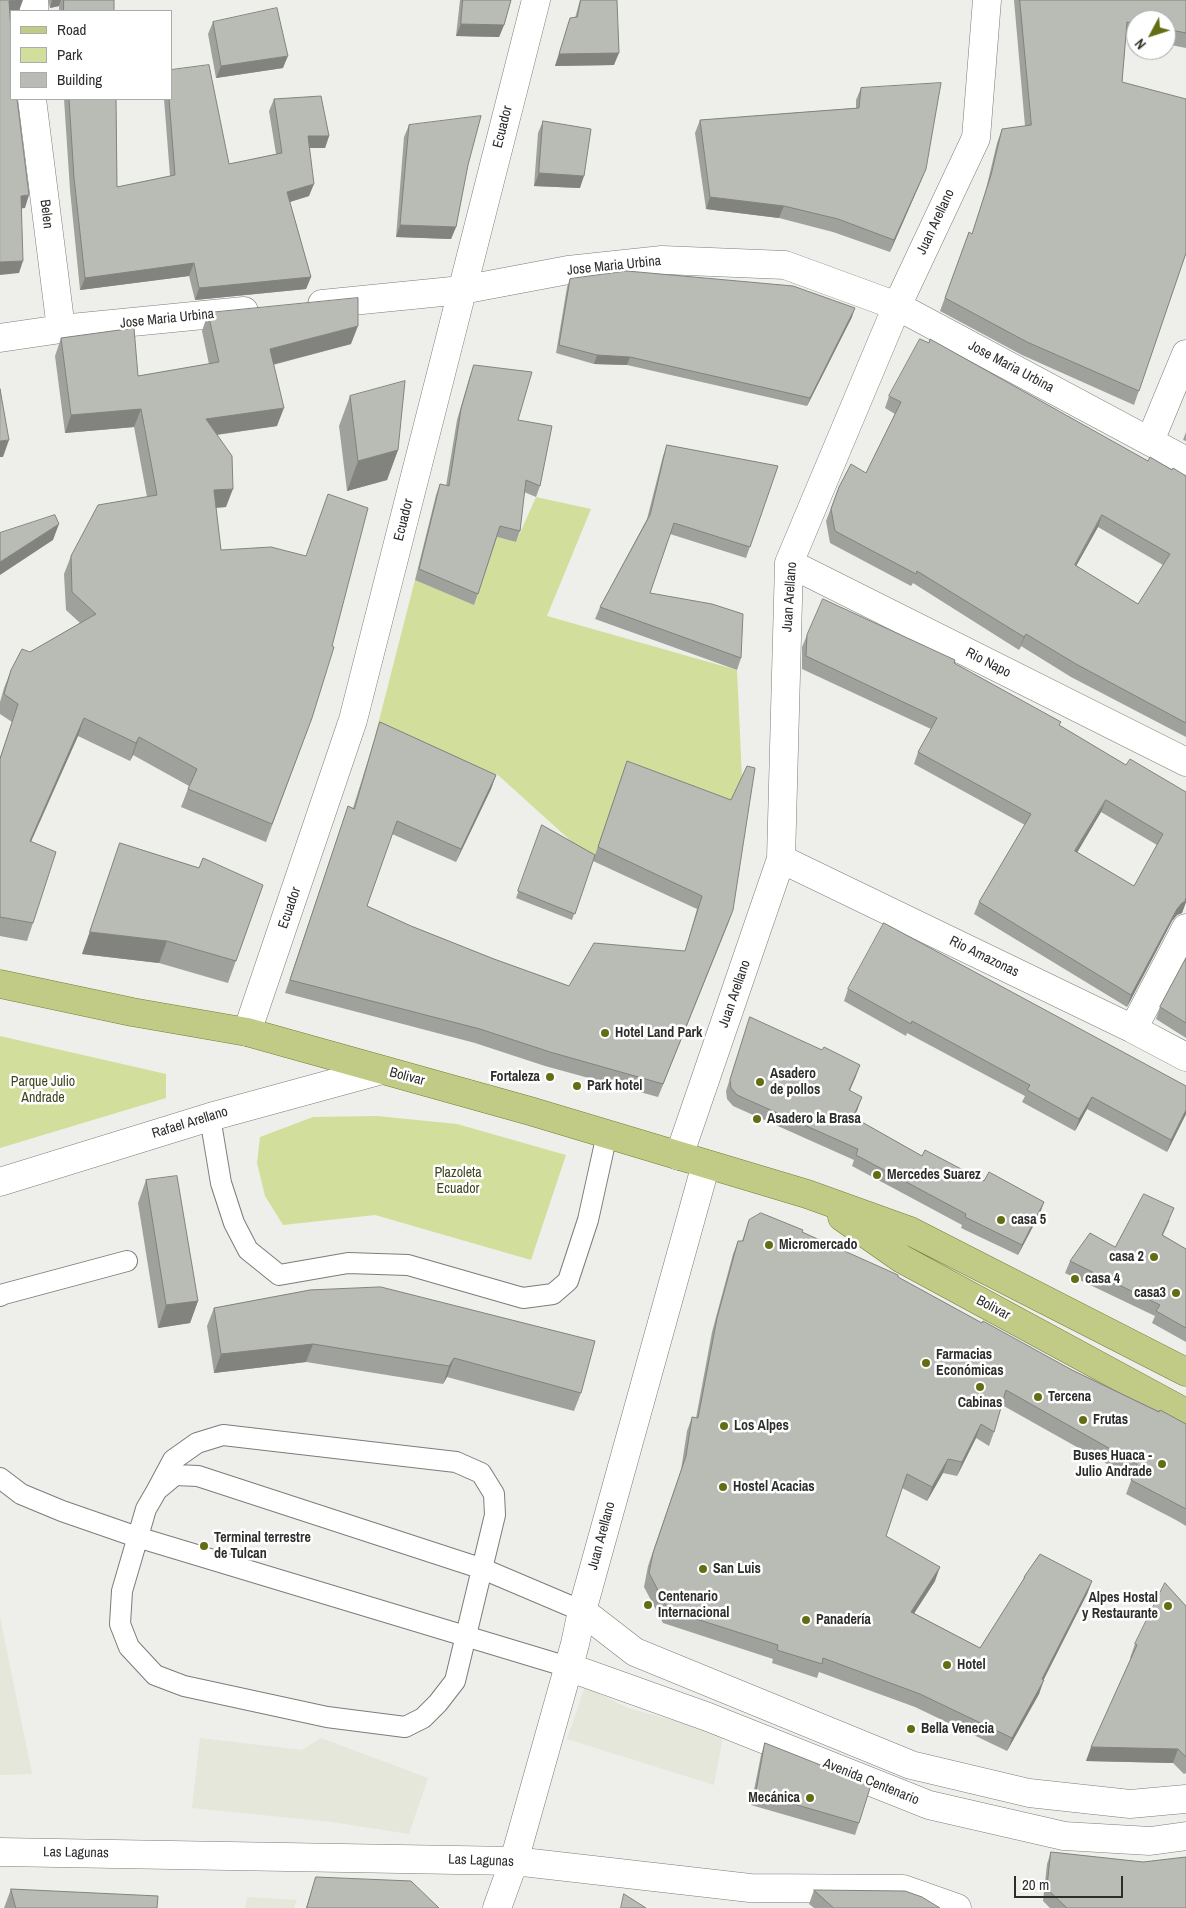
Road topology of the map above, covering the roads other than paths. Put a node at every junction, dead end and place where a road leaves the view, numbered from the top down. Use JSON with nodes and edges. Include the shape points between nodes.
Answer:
{"nodes":[{"id":1,"x":536,"y":0,"type":"edge"},
{"id":2,"x":987,"y":0,"type":"edge"},
{"id":3,"x":32,"y":100,"type":"edge"},
{"id":4,"x":462,"y":290,"type":"junction"},
{"id":5,"x":295,"y":306,"type":"edge"},
{"id":6,"x":897,"y":306,"type":"junction"},
{"id":7,"x":266,"y":309,"type":"edge"},
{"id":8,"x":61,"y":329,"type":"junction"},
{"id":9,"x":0,"y":338,"type":"edge"},
{"id":10,"x":1186,"y":354,"type":"edge"},
{"id":11,"x":1150,"y":441,"type":"junction"},
{"id":12,"x":1186,"y":461,"type":"edge"},
{"id":13,"x":789,"y":563,"type":"junction"},
{"id":14,"x":1186,"y":762,"type":"edge"},
{"id":15,"x":781,"y":859,"type":"junction"},
{"id":16,"x":1186,"y":928,"type":"edge"},
{"id":17,"x":0,"y":984,"type":"edge"},
{"id":18,"x":1133,"y":1029,"type":"junction"},
{"id":19,"x":247,"y":1032,"type":"junction"},
{"id":20,"x":1186,"y":1057,"type":"edge"},
{"id":21,"x":382,"y":1070,"type":"junction"},
{"id":22,"x":210,"y":1117,"type":"junction"},
{"id":23,"x":607,"y":1134,"type":"junction"},
{"id":24,"x":679,"y":1156,"type":"junction"},
{"id":25,"x":706,"y":1164,"type":"junction"},
{"id":26,"x":0,"y":1182,"type":"edge"},
{"id":27,"x":807,"y":1194,"type":"junction"},
{"id":28,"x":127,"y":1261,"type":"dead end"},
{"id":29,"x":0,"y":1296,"type":"edge"},
{"id":30,"x":1186,"y":1372,"type":"edge"},
{"id":31,"x":1186,"y":1413,"type":"edge"},
{"id":32,"x":0,"y":1478,"type":"edge"},
{"id":33,"x":157,"y":1490,"type":"junction"},
{"id":34,"x":137,"y":1537,"type":"junction"},
{"id":35,"x":484,"y":1569,"type":"junction"},
{"id":36,"x":582,"y":1611,"type":"junction"},
{"id":37,"x":467,"y":1636,"type":"junction"},
{"id":38,"x":568,"y":1667,"type":"junction"},
{"id":39,"x":1186,"y":1798,"type":"edge"},
{"id":40,"x":1186,"y":1836,"type":"edge"},
{"id":41,"x":0,"y":1852,"type":"edge"},
{"id":42,"x":514,"y":1861,"type":"junction"},
{"id":43,"x":747,"y":1898,"type":"edge"},
{"id":44,"x":497,"y":1908,"type":"edge"},
{"id":45,"x":957,"y":1908,"type":"edge"}],
"edges":[{"from":1,"to":4,"type":"street","name":"Ecuador"},
{"from":2,"to":6,"type":"street","name":"Juan Arellano","via":[[976,138]]},
{"from":3,"to":8,"type":"street","name":"Belen"},
{"from":4,"to":5,"type":"street","name":"Jose Maria Urbina"},
{"from":4,"to":6,"type":"street","name":"Jose Maria Urbina","via":[[568,270],[662,260],[786,265]]},
{"from":4,"to":19,"type":"street","name":"Ecuador","via":[[353,720]]},
{"from":6,"to":11,"type":"street","name":"Jose Maria Urbina"},
{"from":6,"to":13,"type":"street","name":"Juan Arellano"},
{"from":7,"to":8,"type":"street","name":"Jose Maria Urbina"},
{"from":8,"to":9,"type":"street","name":"Jose Maria Urbina"},
{"from":10,"to":11,"type":"street"},
{"from":11,"to":12,"type":"street","name":"Jose Maria Urbina"},
{"from":13,"to":14,"type":"street","name":"Rio Napo"},
{"from":13,"to":15,"type":"street","name":"Juan Arellano"},
{"from":15,"to":18,"type":"street","name":"Rio Amazonas"},
{"from":15,"to":24,"type":"street","name":"Juan Arellano"},
{"from":16,"to":18,"type":"street"},
{"from":17,"to":19,"type":"main road","name":"Bolivar"},
{"from":18,"to":20,"type":"street","name":"Rio Amazonas"},
{"from":19,"to":21,"type":"main road","name":"Bolivar"},
{"from":21,"to":22,"type":"street","name":"Rafael Arellano"},
{"from":21,"to":23,"type":"main road","name":"Bolivar"},
{"from":22,"to":23,"type":"lane","via":[[221,1183],[234,1223],[248,1250],[279,1275],[348,1264],[408,1265],[523,1298],[553,1294],[568,1281],[588,1220]]},
{"from":22,"to":26,"type":"street","name":"Rafael Arellano"},
{"from":23,"to":24,"type":"main road","name":"Bolivar"},
{"from":24,"to":25,"type":"main road","name":"Bolivar"},
{"from":25,"to":27,"type":"main road","name":"Bolivar"},
{"from":25,"to":36,"type":"street","name":"Juan Arellano"},
{"from":27,"to":30,"type":"main road","name":"Bolivar","via":[[910,1232]]},
{"from":27,"to":31,"type":"main road","name":"Bolivar","via":[[902,1259]]},
{"from":28,"to":29,"type":"lane"},
{"from":32,"to":34,"type":"lane","via":[[21,1494]]},
{"from":33,"to":34,"type":"lane","via":[[146,1509]]},
{"from":33,"to":35,"type":"lane","via":[[175,1475],[198,1476]]},
{"from":33,"to":35,"type":"lane","via":[[173,1460],[196,1443],[223,1435],[456,1462],[481,1473],[494,1494],[495,1515]]},
{"from":34,"to":37,"type":"lane"},
{"from":34,"to":37,"type":"lane","via":[[122,1591],[120,1624],[129,1647],[155,1675],[184,1686],[327,1717],[405,1727],[423,1718],[455,1681]]},
{"from":35,"to":36,"type":"lane"},
{"from":35,"to":37,"type":"lane"},
{"from":36,"to":38,"type":"street","name":"Juan Arellano"},
{"from":36,"to":39,"type":"street","via":[[635,1652],[911,1765],[1038,1794],[1130,1804]]},
{"from":37,"to":38,"type":"lane"},
{"from":38,"to":40,"type":"street","name":"Avenida Centenario","via":[[708,1717],[929,1805],[1064,1836],[1150,1841]]},
{"from":38,"to":42,"type":"street","name":"Juan Arellano"},
{"from":41,"to":42,"type":"street","name":"Las Lagunas"},
{"from":42,"to":43,"type":"street","name":"Las Lagunas"},
{"from":42,"to":44,"type":"street","name":"Juan Arellano"},
{"from":43,"to":45,"type":"street","name":"Las Lagunas","via":[[903,1890]]}]}
